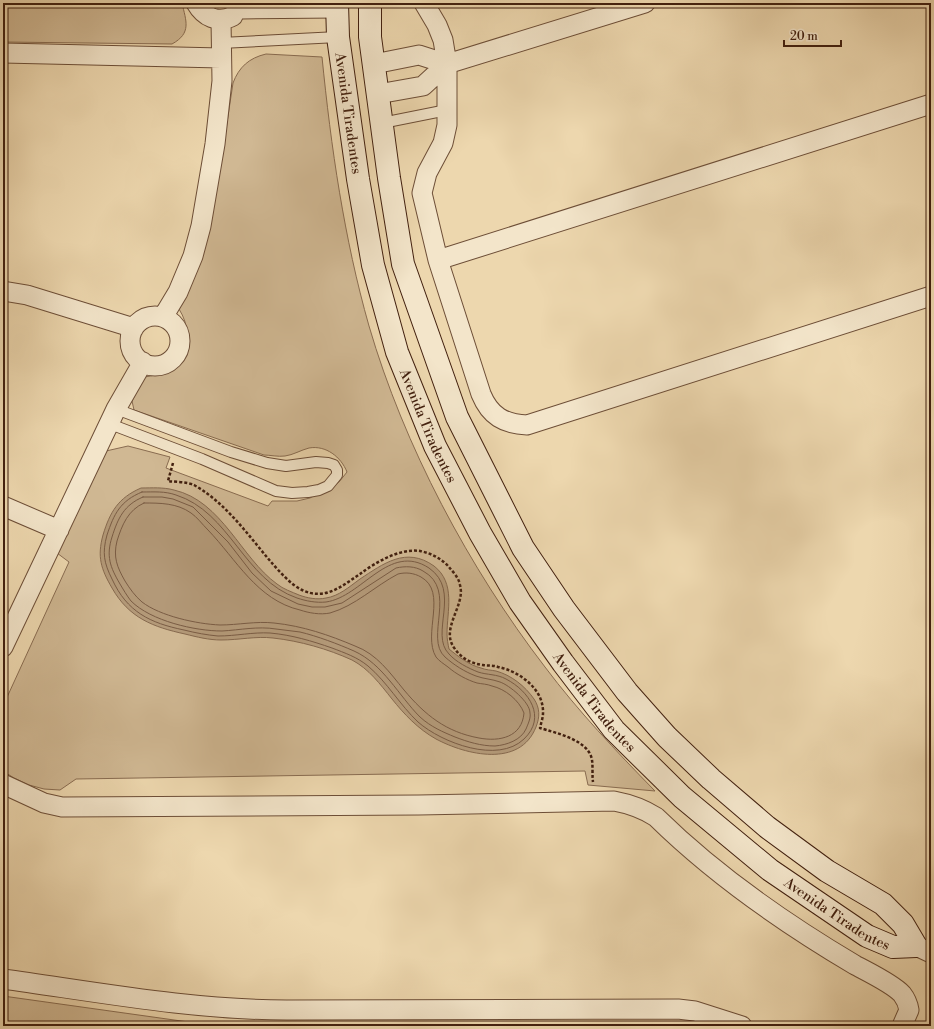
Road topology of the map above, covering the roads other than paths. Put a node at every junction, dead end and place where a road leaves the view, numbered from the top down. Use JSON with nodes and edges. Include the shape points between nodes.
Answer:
{"nodes":[{"id":1,"x":196,"y":3,"type":"edge"},
{"id":2,"x":370,"y":3,"type":"edge"},
{"id":3,"x":424,"y":3,"type":"edge"},
{"id":4,"x":644,"y":3,"type":"edge"},
{"id":5,"x":243,"y":6,"type":"edge"},
{"id":6,"x":337,"y":6,"type":"edge"},
{"id":7,"x":221,"y":20,"type":"junction"},
{"id":8,"x":338,"y":37,"type":"junction"},
{"id":9,"x":370,"y":37,"type":"junction"},
{"id":10,"x":221,"y":50,"type":"junction"},
{"id":11,"x":3,"y":53,"type":"edge"},
{"id":12,"x":374,"y":64,"type":"junction"},
{"id":13,"x":447,"y":64,"type":"junction"},
{"id":14,"x":378,"y":94,"type":"junction"},
{"id":15,"x":931,"y":104,"type":"edge"},
{"id":16,"x":447,"y":110,"type":"junction"},
{"id":17,"x":382,"y":123,"type":"junction"},
{"id":18,"x":389,"y":178,"type":"junction"},
{"id":19,"x":358,"y":179,"type":"junction"},
{"id":20,"x":438,"y":260,"type":"junction"},
{"id":21,"x":3,"y":291,"type":"edge"},
{"id":22,"x":931,"y":296,"type":"edge"},
{"id":23,"x":163,"y":318,"type":"junction"},
{"id":24,"x":134,"y":328,"type":"junction"},
{"id":25,"x":142,"y":362,"type":"junction"},
{"id":26,"x":113,"y":416,"type":"junction"},
{"id":27,"x":3,"y":506,"type":"edge"},
{"id":28,"x":59,"y":530,"type":"junction"},
{"id":29,"x":3,"y":648,"type":"edge"},
{"id":30,"x":3,"y":784,"type":"edge"},
{"id":31,"x":924,"y":949,"type":"edge"},
{"id":32,"x":3,"y":979,"type":"edge"},
{"id":33,"x":742,"y":1026,"type":"edge"},
{"id":34,"x":902,"y":1026,"type":"edge"}],
"edges":[{"from":1,"to":7,"type":"street","via":[[205,15]]},
{"from":2,"to":9,"type":"street","name":"Avenida Tiradentes"},
{"from":3,"to":13,"type":"street","via":[[443,40]]},
{"from":4,"to":13,"type":"street"},
{"from":5,"to":6,"type":"street"},
{"from":5,"to":7,"type":"street","via":[[236,14]]},
{"from":6,"to":8,"type":"street","name":"Avenida Tiradentes"},
{"from":7,"to":10,"type":"street"},
{"from":8,"to":9,"type":"street"},
{"from":8,"to":10,"type":"lane"},
{"from":8,"to":19,"type":"street","name":"Avenida Tiradentes"},
{"from":9,"to":12,"type":"street","name":"Avenida Tiradentes"},
{"from":10,"to":11,"type":"street"},
{"from":10,"to":23,"type":"street","via":[[222,81],[202,226],[178,292]]},
{"from":12,"to":13,"type":"street","via":[[418,55]]},
{"from":12,"to":14,"type":"street","name":"Avenida Tiradentes"},
{"from":13,"to":14,"type":"street","via":[[423,86]]},
{"from":13,"to":16,"type":"street"},
{"from":14,"to":17,"type":"street","name":"Avenida Tiradentes"},
{"from":15,"to":20,"type":"street"},
{"from":16,"to":17,"type":"lane"},
{"from":16,"to":20,"type":"street","via":[[443,143],[427,173],[422,193]]},
{"from":17,"to":18,"type":"street","name":"Avenida Tiradentes"},
{"from":18,"to":19,"type":"street"},
{"from":18,"to":31,"type":"street","name":"Avenida Tiradentes","via":[[403,264],[457,417],[523,548],[564,609],[627,692],[688,758],[768,827],[827,871],[883,904]]},
{"from":19,"to":31,"type":"street","name":"Avenida Tiradentes","via":[[373,265],[397,352],[435,446],[480,533],[520,602],[563,663],[614,730],[682,797],[770,870],[867,936],[893,947]]},
{"from":20,"to":22,"type":"street","via":[[484,402],[496,416],[506,422],[527,425]]},
{"from":21,"to":24,"type":"street","via":[[27,295]]},
{"from":23,"to":24,"type":"street","via":[[147,317]]},
{"from":23,"to":25,"type":"street","via":[[176,328],[180,343],[178,351],[166,363],[150,365]]},
{"from":24,"to":25,"type":"street","via":[[130,343],[136,357]]},
{"from":25,"to":26,"type":"street"},
{"from":26,"to":26,"type":"lane","via":[[166,445],[276,491],[292,493],[320,490],[328,486],[337,475],[334,465],[328,463],[286,466],[267,463]]},
{"from":26,"to":28,"type":"street"},
{"from":27,"to":28,"type":"street"},
{"from":28,"to":29,"type":"street"},
{"from":30,"to":34,"type":"street","via":[[44,803],[62,807],[614,801],[629,804],[656,817],[736,886],[812,940],[901,993],[909,1010]]},
{"from":32,"to":33,"type":"street","via":[[235,1009],[678,1009],[695,1011]]}]}
